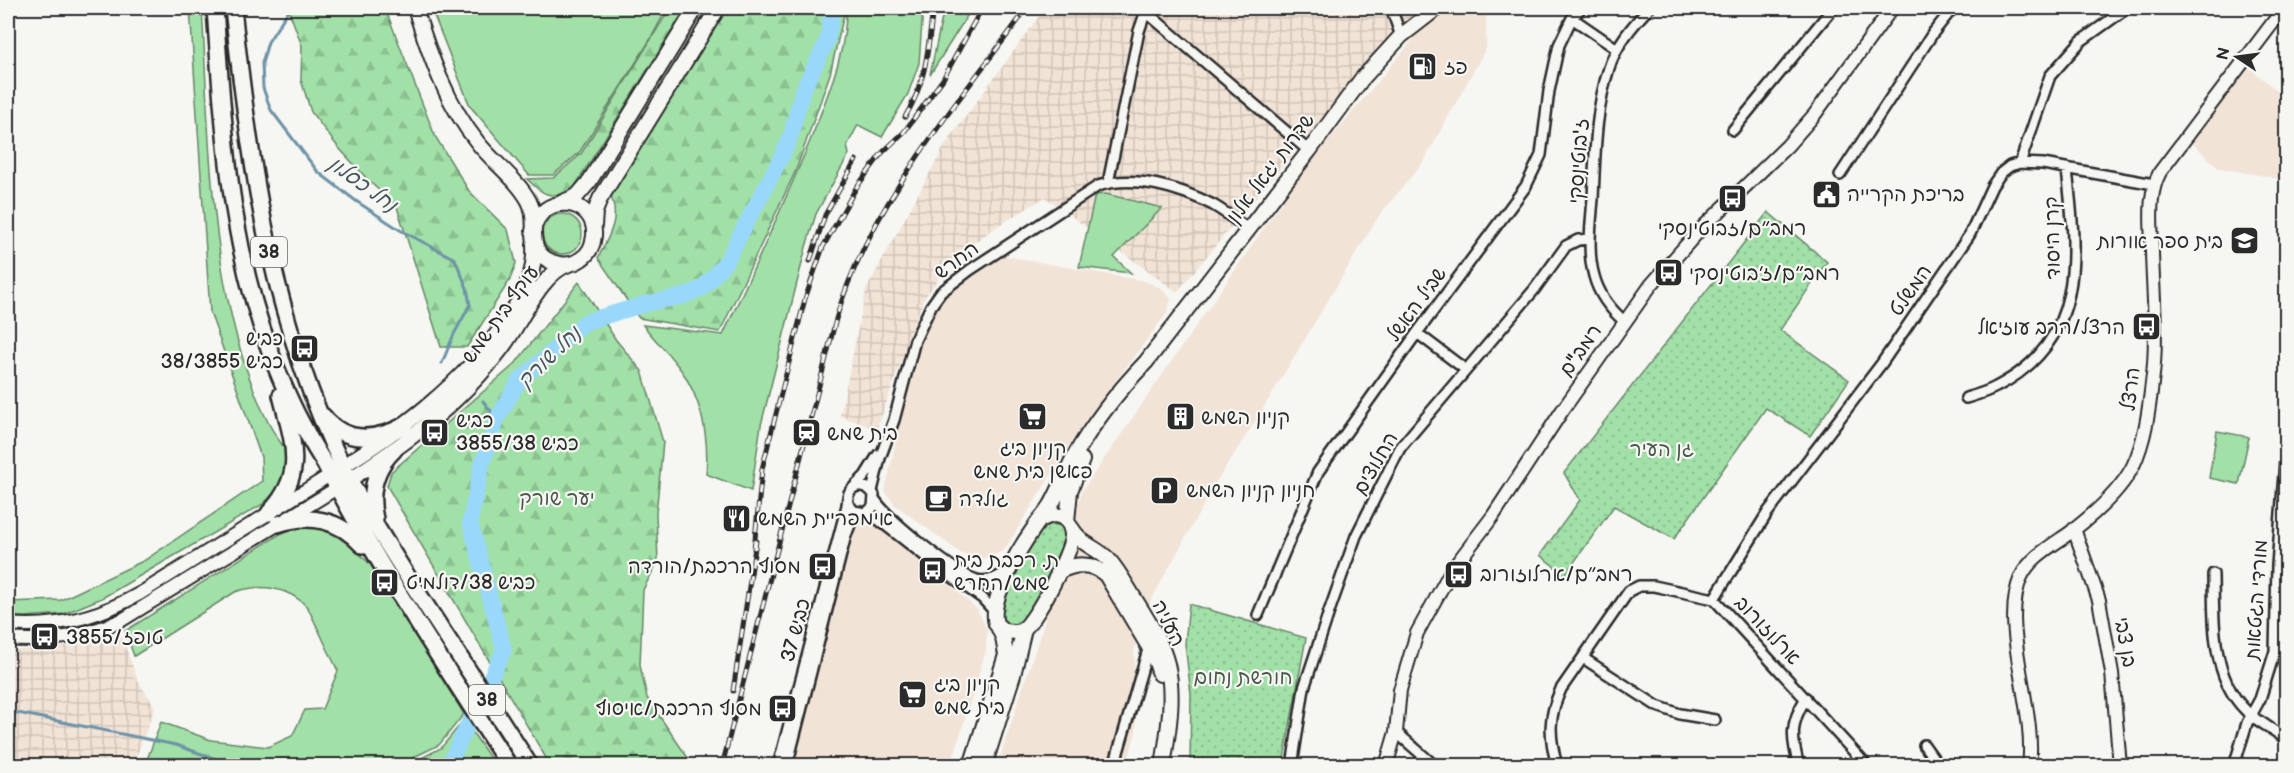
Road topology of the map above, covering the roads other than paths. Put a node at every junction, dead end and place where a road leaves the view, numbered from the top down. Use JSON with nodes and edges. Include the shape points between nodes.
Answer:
{"nodes":[{"id":1,"x":215,"y":8,"type":"edge"},
{"id":2,"x":233,"y":8,"type":"edge"},
{"id":3,"x":415,"y":8,"type":"edge"},
{"id":4,"x":696,"y":8,"type":"edge"},
{"id":5,"x":718,"y":8,"type":"edge"},
{"id":6,"x":1390,"y":8,"type":"edge"},
{"id":7,"x":1437,"y":8,"type":"edge"},
{"id":8,"x":1581,"y":8,"type":"edge"},
{"id":9,"x":1649,"y":8,"type":"edge"},
{"id":10,"x":1833,"y":8,"type":"edge"},
{"id":11,"x":1892,"y":8,"type":"edge"},
{"id":12,"x":1953,"y":8,"type":"edge"},
{"id":13,"x":2127,"y":8,"type":"edge"},
{"id":14,"x":2284,"y":8,"type":"edge"},
{"id":15,"x":1146,"y":9,"type":"edge"},
{"id":16,"x":1572,"y":18,"type":"junction"},
{"id":17,"x":1401,"y":36,"type":"junction"},
{"id":18,"x":1617,"y":49,"type":"junction"},
{"id":19,"x":1733,"y":130,"type":"dead end"},
{"id":20,"x":1309,"y":151,"type":"junction"},
{"id":21,"x":2020,"y":163,"type":"junction"},
{"id":22,"x":2067,"y":170,"type":"junction"},
{"id":23,"x":1840,"y":175,"type":"dead end"},
{"id":24,"x":1108,"y":183,"type":"junction"},
{"id":25,"x":2154,"y":184,"type":"junction"},
{"id":26,"x":521,"y":190,"type":"junction"},
{"id":27,"x":556,"y":204,"type":"junction"},
{"id":28,"x":594,"y":228,"type":"junction"},
{"id":29,"x":1248,"y":229,"type":"junction"},
{"id":30,"x":534,"y":236,"type":"junction"},
{"id":31,"x":1590,"y":239,"type":"junction"},
{"id":32,"x":571,"y":264,"type":"junction"},
{"id":33,"x":1624,"y":321,"type":"junction"},
{"id":34,"x":1417,"y":333,"type":"junction"},
{"id":35,"x":270,"y":351,"type":"junction"},
{"id":36,"x":1146,"y":362,"type":"junction"},
{"id":37,"x":1466,"y":370,"type":"junction"},
{"id":38,"x":1966,"y":399,"type":"dead end"},
{"id":39,"x":315,"y":401,"type":"junction"},
{"id":40,"x":894,"y":420,"type":"junction"},
{"id":41,"x":404,"y":426,"type":"junction"},
{"id":42,"x":2286,"y":448,"type":"edge"},
{"id":43,"x":394,"y":450,"type":"junction"},
{"id":44,"x":340,"y":477,"type":"junction"},
{"id":45,"x":2284,"y":482,"type":"edge"},
{"id":46,"x":854,"y":488,"type":"junction"},
{"id":47,"x":874,"y":496,"type":"junction"},
{"id":48,"x":848,"y":504,"type":"junction"},
{"id":49,"x":863,"y":513,"type":"junction"},
{"id":50,"x":274,"y":519,"type":"junction"},
{"id":51,"x":1040,"y":520,"type":"junction"},
{"id":52,"x":1068,"y":523,"type":"junction"},
{"id":53,"x":379,"y":530,"type":"junction"},
{"id":54,"x":2074,"y":530,"type":"junction"},
{"id":55,"x":382,"y":566,"type":"junction"},
{"id":56,"x":1011,"y":568,"type":"junction"},
{"id":57,"x":1058,"y":573,"type":"junction"},
{"id":58,"x":2213,"y":574,"type":"dead end"},
{"id":59,"x":1714,"y":599,"type":"junction"},
{"id":60,"x":994,"y":611,"type":"junction"},
{"id":61,"x":1258,"y":615,"type":"dead end"},
{"id":62,"x":8,"y":624,"type":"edge"},
{"id":63,"x":999,"y":629,"type":"junction"},
{"id":64,"x":1024,"y":629,"type":"junction"},
{"id":65,"x":8,"y":639,"type":"edge"},
{"id":66,"x":1149,"y":646,"type":"junction"},
{"id":67,"x":2275,"y":651,"type":"junction"},
{"id":68,"x":2286,"y":652,"type":"edge"},
{"id":69,"x":1583,"y":658,"type":"junction"},
{"id":70,"x":1159,"y":669,"type":"junction"},
{"id":71,"x":1139,"y":673,"type":"junction"},
{"id":72,"x":1806,"y":698,"type":"junction"},
{"id":73,"x":2251,"y":715,"type":"junction"},
{"id":74,"x":1715,"y":720,"type":"dead end"},
{"id":75,"x":1396,"y":732,"type":"junction"},
{"id":76,"x":2286,"y":739,"type":"edge"},
{"id":77,"x":1924,"y":745,"type":"dead end"},
{"id":78,"x":506,"y":760,"type":"edge"},
{"id":79,"x":530,"y":765,"type":"edge"},
{"id":80,"x":778,"y":765,"type":"edge"},
{"id":81,"x":787,"y":765,"type":"edge"},
{"id":82,"x":971,"y":765,"type":"edge"},
{"id":83,"x":984,"y":765,"type":"edge"},
{"id":84,"x":1114,"y":765,"type":"edge"},
{"id":85,"x":1155,"y":765,"type":"edge"},
{"id":86,"x":1163,"y":765,"type":"edge"},
{"id":87,"x":1292,"y":765,"type":"edge"},
{"id":88,"x":1386,"y":765,"type":"edge"},
{"id":89,"x":1435,"y":765,"type":"edge"},
{"id":90,"x":1557,"y":765,"type":"edge"},
{"id":91,"x":1799,"y":765,"type":"edge"},
{"id":92,"x":1867,"y":765,"type":"edge"},
{"id":93,"x":1939,"y":765,"type":"edge"},
{"id":94,"x":2029,"y":765,"type":"edge"},
{"id":95,"x":2120,"y":765,"type":"edge"},
{"id":96,"x":2234,"y":765,"type":"edge"}],
"edges":[{"from":1,"to":35,"type":"highway","number":"38","via":[[230,175],[243,254]]},
{"from":2,"to":39,"type":"highway","number":"38","via":[[258,204],[279,295]]},
{"from":3,"to":26,"type":"main road","via":[[429,54],[454,107],[480,145]]},
{"from":4,"to":27,"type":"main road","via":[[589,182],[576,196]]},
{"from":5,"to":28,"type":"main road","via":[[600,199]]},
{"from":6,"to":17,"type":"street"},
{"from":7,"to":17,"type":"main road","name":"שדרות יגאל אלון"},
{"from":8,"to":16,"type":"street","name":"שביל האשל"},
{"from":9,"to":18,"type":"street","name":"ז'בוטינסקי"},
{"from":10,"to":19,"type":"street"},
{"from":11,"to":33,"type":"street","name":"רמב\"ם","via":[[1815,114],[1677,254]]},
{"from":12,"to":23,"type":"street"},
{"from":13,"to":21,"type":"street","via":[[2081,40],[2050,76]]},
{"from":14,"to":25,"type":"street","name":"הרצל"},
{"from":15,"to":20,"type":"street"},
{"from":15,"to":24,"type":"street"},
{"from":16,"to":18,"type":"street"},
{"from":16,"to":34,"type":"street","name":"שביל האשל","via":[[1559,45],[1541,155],[1526,186]]},
{"from":17,"to":20,"type":"main road","name":"שדרות יגאל אלון","via":[[1361,80]]},
{"from":18,"to":31,"type":"street","name":"ז'בוטינסקי","via":[[1597,119]]},
{"from":20,"to":29,"type":"main road","name":"שדרות יגאל אלון"},
{"from":21,"to":22,"type":"street"},
{"from":21,"to":59,"type":"street","name":"המשלט","via":[[2001,173],[1970,234],[1882,363],[1768,513]]},
{"from":22,"to":25,"type":"street"},
{"from":22,"to":38,"type":"street","name":"קרן היסוד","via":[[2074,274],[2063,317],[2043,351],[2022,371]]},
{"from":24,"to":29,"type":"street","via":[[1140,183],[1180,192],[1213,205]]},
{"from":24,"to":40,"type":"street","name":"החרש","via":[[941,292],[915,340]]},
{"from":25,"to":54,"type":"street","name":"הרצל","via":[[2153,380],[2145,425],[2133,466],[2119,487]]},
{"from":26,"to":27,"type":"main road","via":[[536,201]]},
{"from":26,"to":30,"type":"main road","name":"עוקף בית שמש","via":[[533,209]]},
{"from":27,"to":28,"type":"main road","via":[[582,209]]},
{"from":27,"to":30,"type":"main road","via":[[540,214]]},
{"from":28,"to":32,"type":"main road","via":[[590,250]]},
{"from":29,"to":36,"type":"main road","name":"שדרות יגאל אלון"},
{"from":30,"to":32,"type":"main road","via":[[541,254],[548,260]]},
{"from":30,"to":41,"type":"main road","name":"עוקף בית שמש","via":[[529,284],[497,334],[455,382]]},
{"from":31,"to":33,"type":"street","name":"ז'בוטינסקי","via":[[1594,276],[1607,303]]},
{"from":31,"to":37,"type":"street","name":"החלוצים","via":[[1566,246]]},
{"from":32,"to":43,"type":"main road","name":"עוקף בית שמש","via":[[551,276],[503,347],[475,380],[431,422]]},
{"from":33,"to":75,"type":"street","name":"רמב\"ם","via":[[1435,597],[1406,666]]},
{"from":34,"to":37,"type":"street"},
{"from":34,"to":61,"type":"street","name":"שביל האשל","via":[[1318,472]]},
{"from":35,"to":44,"type":"highway","number":"38","via":[[306,432]]},
{"from":35,"to":50,"type":"highway","via":[[295,450],[288,487]]},
{"from":36,"to":51,"type":"main road","name":"שדרות יגאל אלון","via":[[1084,442]]},
{"from":36,"to":52,"type":"main road","name":"שדרות יגאל אלון","via":[[1079,466],[1068,501]]},
{"from":37,"to":87,"type":"street","name":"החלוצים","via":[[1400,448],[1356,536],[1304,688]]},
{"from":39,"to":41,"type":"highway","via":[[332,426],[349,436],[380,436]]},
{"from":39,"to":44,"type":"highway","number":"38"},
{"from":40,"to":46,"type":"street","name":"החרש","via":[[865,476]]},
{"from":40,"to":47,"type":"street","name":"החרש","via":[[880,458]]},
{"from":41,"to":44,"type":"main road","name":"עוקף בית שמש"},
{"from":42,"to":45,"type":"street","name":"מורדי הגטאות"},
{"from":43,"to":44,"type":"main road","name":"עוקף בית שמש"},
{"from":43,"to":53,"type":"highway","via":[[382,464],[373,487],[373,511]]},
{"from":44,"to":50,"type":"street"},
{"from":44,"to":53,"type":"highway","number":"38"},
{"from":44,"to":55,"type":"highway","number":"38"},
{"from":45,"to":67,"type":"street","name":"מורדי הגטאות"},
{"from":46,"to":47,"type":"street","via":[[862,486]]},
{"from":46,"to":48,"type":"street","via":[[848,495]]},
{"from":47,"to":49,"type":"street","via":[[873,507]]},
{"from":47,"to":56,"type":"street","via":[[894,520],[969,577],[990,580]]},
{"from":48,"to":49,"type":"street"},
{"from":48,"to":80,"type":"street","name":"כביש 37"},
{"from":49,"to":60,"type":"street","via":[[875,517]]},
{"from":49,"to":81,"type":"street","name":"כביש 37","via":[[852,520],[846,535]]},
{"from":50,"to":55,"type":"highway","via":[[311,519],[335,524],[350,532]]},
{"from":50,"to":62,"type":"street","via":[[102,612],[59,624]]},
{"from":50,"to":65,"type":"street","via":[[115,623],[66,638]]},
{"from":51,"to":52,"type":"main road","via":[[1052,515],[1063,517]]},
{"from":51,"to":56,"type":"main road","name":"שדרות יגאל אלון"},
{"from":52,"to":57,"type":"main road","name":"שדרות יגאל אלון","via":[[1071,542]]},
{"from":52,"to":86,"type":"main road","name":"העליה","via":[[1083,544],[1114,567],[1159,641],[1170,690]]},
{"from":53,"to":79,"type":"highway","number":"38"},
{"from":54,"to":94,"type":"street","name":"הרצל","via":[[2029,565],[2016,591],[2014,628],[2027,713]]},
{"from":54,"to":95,"type":"street","name":"בן צבי","via":[[2099,600],[2112,673]]},
{"from":55,"to":78,"type":"highway","number":"38"},
{"from":56,"to":60,"type":"main road","name":"שדרות יגאל אלון"},
{"from":57,"to":64,"type":"main road","name":"שדרות יגאל אלון"},
{"from":57,"to":66,"type":"main road","name":"העליה","via":[[1082,564],[1100,570]]},
{"from":58,"to":73,"type":"street","via":[[2214,638],[2223,676]]},
{"from":59,"to":69,"type":"street","name":"ארלוזורוב","via":[[1669,588],[1639,586],[1629,591]]},
{"from":59,"to":72,"type":"street","name":"ארלוזורוב"},
{"from":60,"to":63,"type":"main road"},
{"from":63,"to":64,"type":"main road"},
{"from":63,"to":82,"type":"main road","via":[[1006,655]]},
{"from":64,"to":83,"type":"main road"},
{"from":66,"to":70,"type":"main road","name":"העליה"},
{"from":66,"to":71,"type":"street"},
{"from":67,"to":68,"type":"street"},
{"from":67,"to":73,"type":"street","name":"מורדי הגטאות"},
{"from":69,"to":74,"type":"street","via":[[1657,706]]},
{"from":69,"to":90,"type":"street","name":"ארלוזורוב","via":[[1561,689],[1550,718]]},
{"from":70,"to":71,"type":"street","via":[[1143,669]]},
{"from":70,"to":85,"type":"main road","name":"העליה","via":[[1161,705]]},
{"from":71,"to":84,"type":"street"},
{"from":72,"to":91,"type":"street","via":[[1796,714],[1793,730]]},
{"from":72,"to":92,"type":"street","name":"ארלוזורוב"},
{"from":73,"to":76,"type":"street"},
{"from":73,"to":96,"type":"street","name":"מורדי הגטאות"},
{"from":75,"to":88,"type":"street","name":"רמב\"ם"},
{"from":75,"to":89,"type":"street"},
{"from":77,"to":93,"type":"street"}]}
